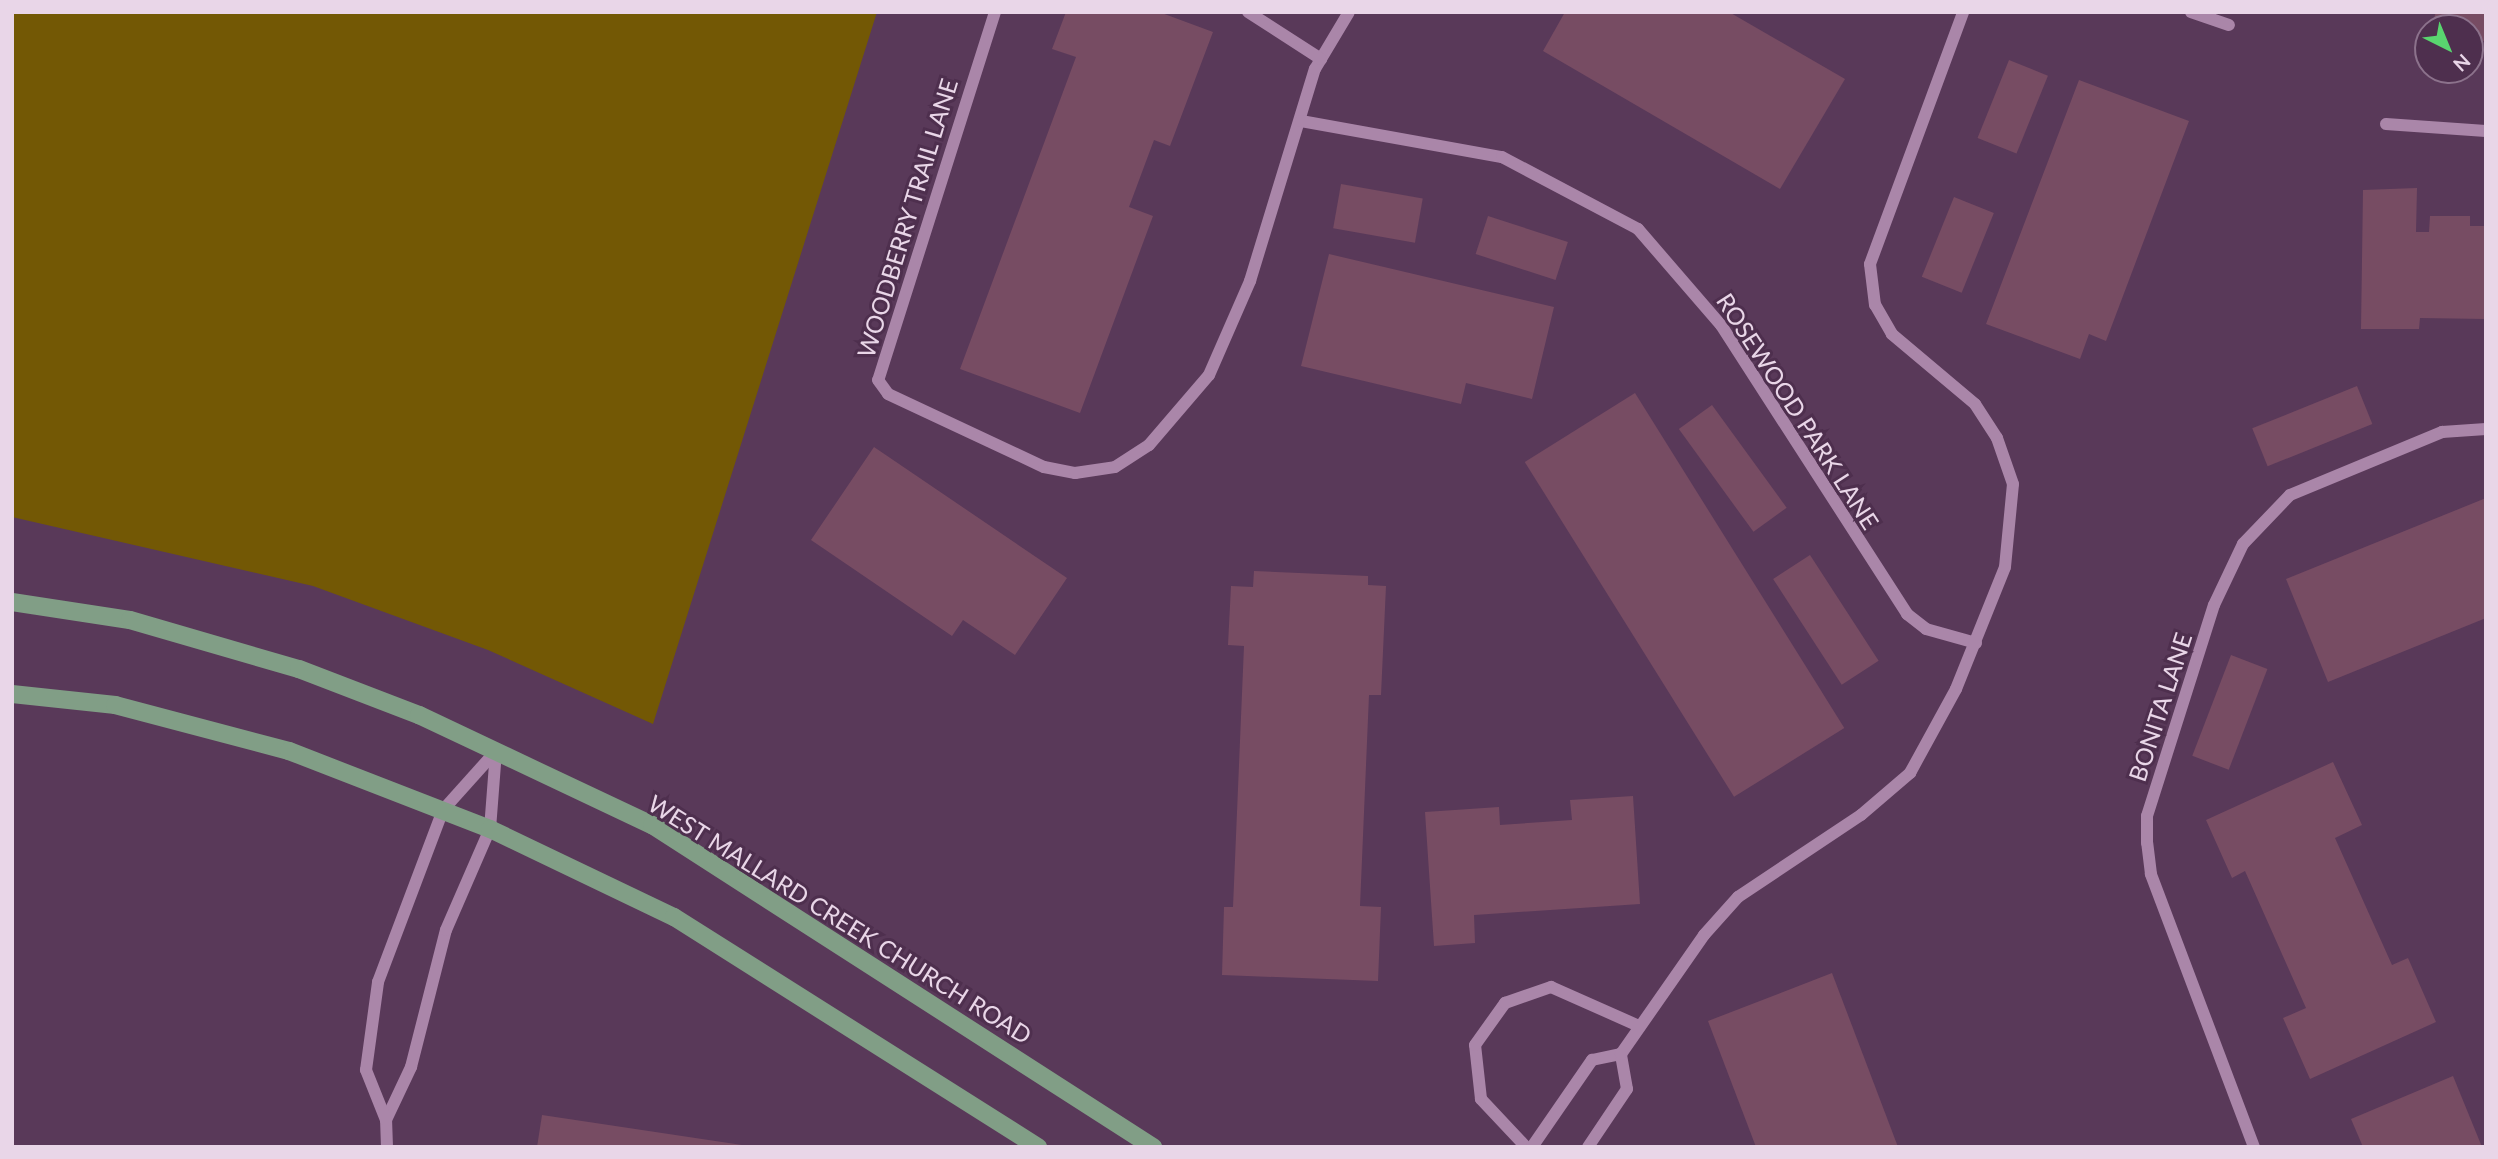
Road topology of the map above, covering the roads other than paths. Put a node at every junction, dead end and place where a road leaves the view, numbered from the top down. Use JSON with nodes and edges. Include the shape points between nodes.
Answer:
{"nodes":[{"id":1,"x":995,"y":12,"type":"edge"},
{"id":2,"x":1248,"y":12,"type":"edge"},
{"id":3,"x":1349,"y":12,"type":"edge"},
{"id":4,"x":1963,"y":12,"type":"edge"},
{"id":5,"x":2191,"y":12,"type":"edge"},
{"id":6,"x":2229,"y":24,"type":"dead end"},
{"id":7,"x":1321,"y":59,"type":"junction"},
{"id":8,"x":1301,"y":121,"type":"junction"},
{"id":9,"x":2386,"y":124,"type":"dead end"},
{"id":10,"x":2486,"y":131,"type":"edge"},
{"id":11,"x":2486,"y":429,"type":"edge"},
{"id":12,"x":12,"y":602,"type":"edge"},
{"id":13,"x":1976,"y":643,"type":"junction"},
{"id":14,"x":12,"y":694,"type":"edge"},
{"id":15,"x":496,"y":751,"type":"junction"},
{"id":16,"x":443,"y":810,"type":"junction"},
{"id":17,"x":490,"y":830,"type":"junction"},
{"id":18,"x":1639,"y":1026,"type":"junction"},
{"id":19,"x":1621,"y":1054,"type":"junction"},
{"id":20,"x":386,"y":1120,"type":"junction"},
{"id":21,"x":387,"y":1147,"type":"edge"},
{"id":22,"x":1038,"y":1147,"type":"edge"},
{"id":23,"x":1153,"y":1147,"type":"edge"},
{"id":24,"x":1526,"y":1147,"type":"edge"},
{"id":25,"x":1532,"y":1147,"type":"edge"},
{"id":26,"x":1588,"y":1147,"type":"edge"},
{"id":27,"x":2254,"y":1147,"type":"edge"}],
"edges":[{"from":1,"to":8,"type":"street","name":"WOODBERRY TRAIL LANE","via":[[878,380],[888,394],[1044,467],[1075,473],[1115,467],[1149,445],[1209,376],[1250,281]]},
{"from":2,"to":7,"type":"street"},
{"from":3,"to":7,"type":"street","name":"WOODBERRY TRAIL LANE"},
{"from":4,"to":13,"type":"street","via":[[1870,264],[1875,305],[1892,334],[1975,404],[2013,484],[2005,567]]},
{"from":5,"to":6,"type":"street"},
{"from":7,"to":8,"type":"street","name":"WOODBERRY TRAIL LANE"},
{"from":8,"to":13,"type":"street","name":"ROSEWOOD PARK LANE","via":[[1502,157],[1637,229],[1721,325],[1907,614],[1926,629]]},
{"from":9,"to":10,"type":"street"},
{"from":11,"to":27,"type":"street","name":"BONITA LANE","via":[[2442,432],[2290,495],[2243,544],[2197,657],[2147,816],[2147,843],[2151,874]]},
{"from":12,"to":15,"type":"main road","name":"WEST MALLARD CREEK CHURCH ROAD","via":[[130,620],[299,669]]},
{"from":13,"to":18,"type":"street","via":[[1910,773],[1861,815],[1738,897]]},
{"from":14,"to":16,"type":"main road","via":[[115,705],[276,748]]},
{"from":15,"to":16,"type":"street"},
{"from":15,"to":17,"type":"street"},
{"from":15,"to":23,"type":"main road","name":"WEST MALLARD CREEK CHURCH ROAD","via":[[652,825]]},
{"from":16,"to":17,"type":"main road"},
{"from":16,"to":20,"type":"street","via":[[368,1026],[366,1070]]},
{"from":17,"to":20,"type":"street","via":[[446,930],[411,1066]]},
{"from":17,"to":22,"type":"main road","via":[[674,917]]},
{"from":18,"to":19,"type":"street"},
{"from":18,"to":24,"type":"street","via":[[1551,987],[1504,1003],[1475,1045],[1481,1099]]},
{"from":19,"to":25,"type":"street","via":[[1592,1060]]},
{"from":19,"to":26,"type":"street","via":[[1627,1088]]},
{"from":20,"to":21,"type":"street"}]}
